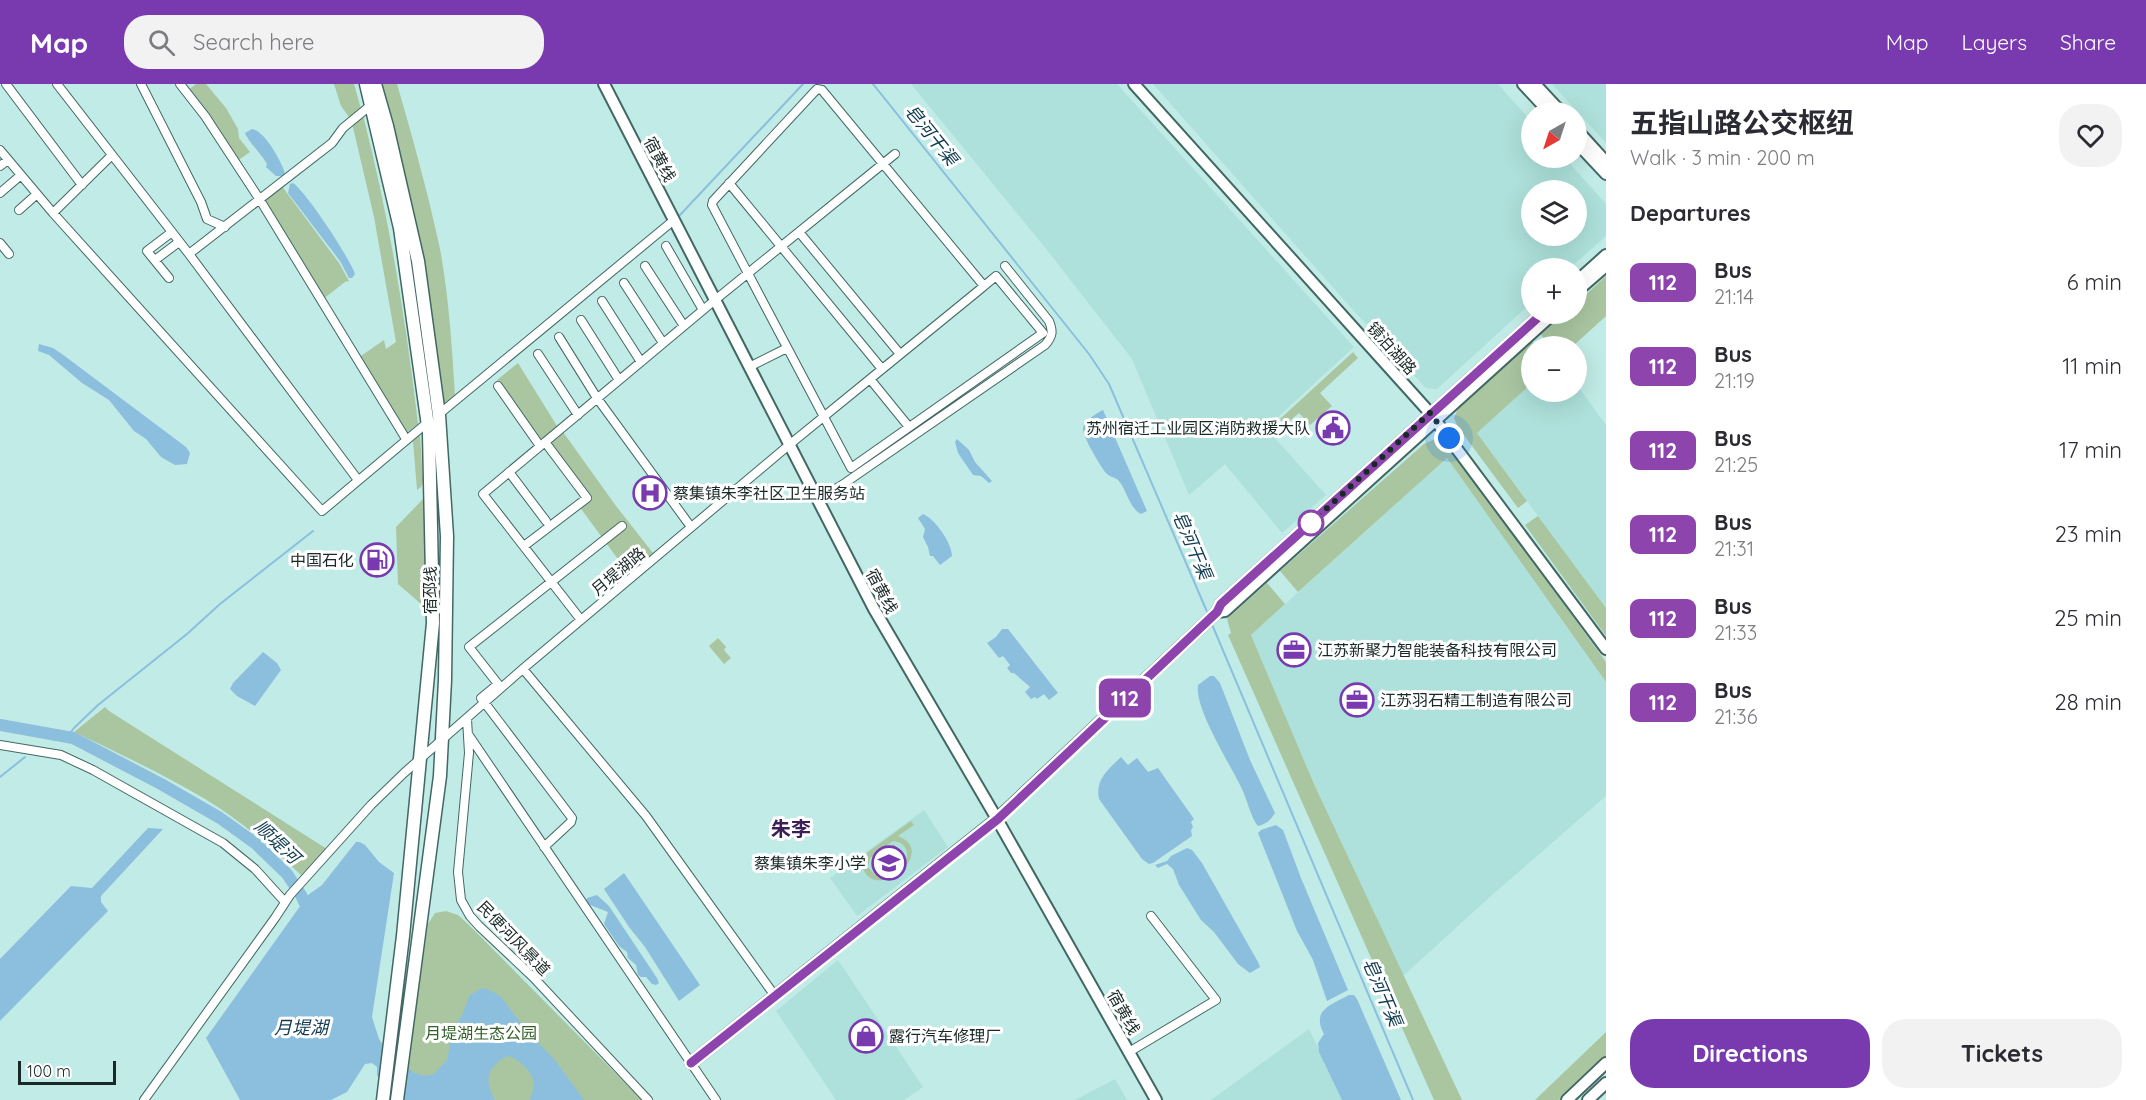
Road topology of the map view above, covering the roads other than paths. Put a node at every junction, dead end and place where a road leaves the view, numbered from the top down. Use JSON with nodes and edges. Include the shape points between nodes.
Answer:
{"nodes":[{"id":1,"x":6,"y":84,"type":"edge"},
{"id":2,"x":57,"y":84,"type":"edge"},
{"id":3,"x":141,"y":84,"type":"edge"},
{"id":4,"x":180,"y":84,"type":"edge"},
{"id":5,"x":366,"y":84,"type":"edge"},
{"id":6,"x":375,"y":84,"type":"edge"},
{"id":7,"x":604,"y":84,"type":"edge"},
{"id":8,"x":1134,"y":84,"type":"edge"},
{"id":9,"x":1523,"y":84,"type":"edge"},
{"id":10,"x":1535,"y":84,"type":"edge"},
{"id":11,"x":1540,"y":102,"type":"edge"},
{"id":12,"x":1552,"y":102,"type":"edge"},
{"id":13,"x":371,"y":105,"type":"junction"},
{"id":14,"x":1587,"y":141,"type":"edge"},
{"id":15,"x":0,"y":150,"type":"edge"},
{"id":16,"x":896,"y":154,"type":"dead end"},
{"id":17,"x":1587,"y":154,"type":"edge"},
{"id":18,"x":112,"y":155,"type":"junction"},
{"id":19,"x":8,"y":160,"type":"junction"},
{"id":20,"x":1606,"y":162,"type":"edge"},
{"id":21,"x":884,"y":163,"type":"junction"},
{"id":22,"x":0,"y":166,"type":"edge"},
{"id":23,"x":1606,"y":174,"type":"edge"},
{"id":24,"x":21,"y":175,"type":"junction"},
{"id":25,"x":729,"y":183,"type":"junction"},
{"id":26,"x":82,"y":185,"type":"junction"},
{"id":27,"x":0,"y":193,"type":"edge"},
{"id":28,"x":37,"y":194,"type":"junction"},
{"id":29,"x":260,"y":200,"type":"junction"},
{"id":30,"x":19,"y":210,"type":"dead end"},
{"id":31,"x":53,"y":213,"type":"junction"},
{"id":32,"x":674,"y":220,"type":"junction"},
{"id":33,"x":225,"y":227,"type":"junction"},
{"id":34,"x":172,"y":232,"type":"junction"},
{"id":35,"x":799,"y":232,"type":"junction"},
{"id":36,"x":179,"y":242,"type":"junction"},
{"id":37,"x":0,"y":243,"type":"edge"},
{"id":38,"x":666,"y":246,"type":"dead end"},
{"id":39,"x":781,"y":246,"type":"junction"},
{"id":40,"x":9,"y":254,"type":"dead end"},
{"id":41,"x":189,"y":254,"type":"junction"},
{"id":42,"x":1606,"y":255,"type":"edge"},
{"id":43,"x":155,"y":260,"type":"junction"},
{"id":44,"x":645,"y":266,"type":"dead end"},
{"id":45,"x":1005,"y":266,"type":"dead end"},
{"id":46,"x":1606,"y":266,"type":"edge"},
{"id":47,"x":1587,"y":272,"type":"edge"},
{"id":48,"x":748,"y":273,"type":"junction"},
{"id":49,"x":169,"y":278,"type":"dead end"},
{"id":50,"x":1587,"y":282,"type":"edge"},
{"id":51,"x":624,"y":283,"type":"dead end"},
{"id":52,"x":984,"y":286,"type":"junction"},
{"id":53,"x":715,"y":300,"type":"junction"},
{"id":54,"x":602,"y":301,"type":"dead end"},
{"id":55,"x":703,"y":310,"type":"junction"},
{"id":56,"x":581,"y":320,"type":"dead end"},
{"id":57,"x":1531,"y":324,"type":"edge"},
{"id":58,"x":1541,"y":324,"type":"edge"},
{"id":59,"x":684,"y":326,"type":"junction"},
{"id":60,"x":559,"y":337,"type":"dead end"},
{"id":61,"x":663,"y":343,"type":"junction"},
{"id":62,"x":787,"y":348,"type":"junction"},
{"id":63,"x":538,"y":354,"type":"dead end"},
{"id":64,"x":900,"y":354,"type":"junction"},
{"id":65,"x":641,"y":362,"type":"junction"},
{"id":66,"x":749,"y":367,"type":"junction"},
{"id":67,"x":882,"y":369,"type":"junction"},
{"id":68,"x":870,"y":379,"type":"junction"},
{"id":69,"x":620,"y":380,"type":"junction"},
{"id":70,"x":498,"y":386,"type":"dead end"},
{"id":71,"x":597,"y":398,"type":"junction"},
{"id":72,"x":438,"y":415,"type":"junction"},
{"id":73,"x":578,"y":415,"type":"junction"},
{"id":74,"x":824,"y":417,"type":"junction"},
{"id":75,"x":1433,"y":417,"type":"junction"},
{"id":76,"x":427,"y":423,"type":"junction"},
{"id":77,"x":911,"y":426,"type":"junction"},
{"id":78,"x":920,"y":431,"type":"junction"},
{"id":79,"x":406,"y":439,"type":"junction"},
{"id":80,"x":542,"y":444,"type":"junction"},
{"id":81,"x":789,"y":445,"type":"junction"},
{"id":82,"x":509,"y":472,"type":"junction"},
{"id":83,"x":358,"y":480,"type":"junction"},
{"id":84,"x":817,"y":500,"type":"junction"},
{"id":85,"x":546,"y":521,"type":"dead end"},
{"id":86,"x":622,"y":526,"type":"dead end"},
{"id":87,"x":691,"y":527,"type":"junction"},
{"id":88,"x":524,"y":546,"type":"junction"},
{"id":89,"x":551,"y":581,"type":"junction"},
{"id":90,"x":581,"y":620,"type":"junction"},
{"id":91,"x":1606,"y":649,"type":"edge"},
{"id":92,"x":523,"y":669,"type":"junction"},
{"id":93,"x":485,"y":703,"type":"junction"},
{"id":94,"x":466,"y":719,"type":"junction"},
{"id":95,"x":467,"y":733,"type":"junction"},
{"id":96,"x":442,"y":741,"type":"junction"},
{"id":97,"x":0,"y":745,"type":"edge"},
{"id":98,"x":420,"y":759,"type":"junction"},
{"id":99,"x":998,"y":819,"type":"junction"},
{"id":100,"x":543,"y":847,"type":"junction"},
{"id":101,"x":287,"y":898,"type":"junction"},
{"id":102,"x":1151,"y":916,"type":"dead end"},
{"id":103,"x":775,"y":996,"type":"junction"},
{"id":104,"x":1129,"y":1052,"type":"junction"},
{"id":105,"x":691,"y":1063,"type":"junction"},
{"id":106,"x":1606,"y":1063,"type":"edge"},
{"id":107,"x":1606,"y":1083,"type":"edge"},
{"id":108,"x":384,"y":1094,"type":"edge"},
{"id":109,"x":144,"y":1100,"type":"edge"},
{"id":110,"x":397,"y":1100,"type":"edge"},
{"id":111,"x":648,"y":1100,"type":"edge"},
{"id":112,"x":716,"y":1100,"type":"edge"},
{"id":113,"x":1156,"y":1100,"type":"edge"},
{"id":114,"x":1567,"y":1100,"type":"edge"},
{"id":115,"x":1588,"y":1100,"type":"edge"}],
"edges":[{"from":1,"to":26,"type":"street"},
{"from":2,"to":18,"type":"street"},
{"from":3,"to":33,"type":"street","via":[[207,219]]},
{"from":4,"to":29,"type":"street"},
{"from":5,"to":13,"type":"main road","name":"宿邳线"},
{"from":6,"to":72,"type":"main road","name":"宿邳线","via":[[418,261]]},
{"from":7,"to":32,"type":"main road","name":"宿黄线"},
{"from":8,"to":75,"type":"main road","name":"镜泊湖路"},
{"from":9,"to":11,"type":"main road"},
{"from":10,"to":12,"type":"main road"},
{"from":13,"to":29,"type":"street","via":[[343,128],[332,143]]},
{"from":13,"to":76,"type":"main road","name":"宿邳线","via":[[400,228]]},
{"from":14,"to":20,"type":"main road"},
{"from":15,"to":19,"type":"street"},
{"from":16,"to":21,"type":"street"},
{"from":17,"to":23,"type":"main road"},
{"from":18,"to":26,"type":"street"},
{"from":18,"to":34,"type":"street"},
{"from":19,"to":22,"type":"street"},
{"from":19,"to":24,"type":"street"},
{"from":21,"to":25,"type":"street","via":[[820,88]]},
{"from":21,"to":35,"type":"street"},
{"from":21,"to":52,"type":"street"},
{"from":24,"to":27,"type":"street"},
{"from":24,"to":28,"type":"street"},
{"from":25,"to":39,"type":"street"},
{"from":25,"to":48,"type":"street","via":[[712,205]]},
{"from":26,"to":31,"type":"street"},
{"from":28,"to":30,"type":"street"},
{"from":28,"to":31,"type":"street"},
{"from":29,"to":33,"type":"street"},
{"from":29,"to":79,"type":"street"},
{"from":31,"to":83,"type":"street","via":[[322,511]]},
{"from":32,"to":53,"type":"main road","name":"宿黄线"},
{"from":32,"to":72,"type":"street"},
{"from":33,"to":41,"type":"street"},
{"from":34,"to":36,"type":"street"},
{"from":34,"to":43,"type":"street","via":[[147,251]]},
{"from":35,"to":39,"type":"street"},
{"from":35,"to":64,"type":"street"},
{"from":36,"to":41,"type":"street"},
{"from":36,"to":43,"type":"street"},
{"from":37,"to":40,"type":"street"},
{"from":38,"to":55,"type":"street"},
{"from":39,"to":48,"type":"street"},
{"from":39,"to":67,"type":"street"},
{"from":41,"to":83,"type":"street"},
{"from":42,"to":47,"type":"main road"},
{"from":43,"to":49,"type":"street"},
{"from":44,"to":59,"type":"street"},
{"from":45,"to":78,"type":"street","via":[[1049,321],[1052,336],[1046,345]]},
{"from":46,"to":50,"type":"main road"},
{"from":48,"to":53,"type":"street"},
{"from":48,"to":62,"type":"street"},
{"from":51,"to":61,"type":"street"},
{"from":52,"to":64,"type":"street","name":"月堤湖路"},
{"from":52,"to":77,"type":"street","via":[[996,276],[1043,333]]},
{"from":53,"to":55,"type":"street"},
{"from":53,"to":66,"type":"main road","name":"宿黄线"},
{"from":54,"to":65,"type":"street"},
{"from":55,"to":59,"type":"street"},
{"from":56,"to":69,"type":"street"},
{"from":57,"to":75,"type":"main road"},
{"from":58,"to":75,"type":"main road"},
{"from":59,"to":61,"type":"street"},
{"from":60,"to":71,"type":"street"},
{"from":61,"to":65,"type":"street"},
{"from":62,"to":66,"type":"street"},
{"from":62,"to":74,"type":"street"},
{"from":63,"to":73,"type":"street"},
{"from":64,"to":67,"type":"street","name":"月堤湖路"},
{"from":65,"to":69,"type":"street"},
{"from":66,"to":81,"type":"main road","name":"宿黄线"},
{"from":67,"to":68,"type":"street","name":"月堤湖路"},
{"from":68,"to":74,"type":"street","name":"月堤湖路"},
{"from":68,"to":77,"type":"street"},
{"from":69,"to":71,"type":"street"},
{"from":70,"to":80,"type":"street"},
{"from":71,"to":73,"type":"street"},
{"from":71,"to":87,"type":"street"},
{"from":72,"to":76,"type":"street"},
{"from":72,"to":96,"type":"main road","name":"宿邳线","via":[[447,536]]},
{"from":73,"to":80,"type":"street"},
{"from":74,"to":77,"type":"street","via":[[851,468]]},
{"from":74,"to":81,"type":"street","name":"月堤湖路"},
{"from":75,"to":91,"type":"main road","name":"镜泊湖路"},
{"from":75,"to":99,"type":"main road","via":[[1221,604]]},
{"from":76,"to":79,"type":"street"},
{"from":76,"to":98,"type":"main road","name":"宿邳线","via":[[433,628]]},
{"from":77,"to":78,"type":"street"},
{"from":78,"to":84,"type":"street"},
{"from":79,"to":83,"type":"street"},
{"from":80,"to":82,"type":"street"},
{"from":80,"to":88,"type":"street","via":[[587,498]]},
{"from":81,"to":84,"type":"main road","name":"宿黄线"},
{"from":81,"to":87,"type":"street","name":"月堤湖路"},
{"from":82,"to":85,"type":"street"},
{"from":82,"to":88,"type":"street","via":[[483,494]]},
{"from":84,"to":99,"type":"main road","name":"宿黄线","via":[[878,617]]},
{"from":86,"to":89,"type":"street"},
{"from":87,"to":90,"type":"street","name":"月堤湖路"},
{"from":88,"to":89,"type":"street"},
{"from":89,"to":90,"type":"street"},
{"from":89,"to":93,"type":"street","via":[[469,647],[498,684],[481,698]]},
{"from":90,"to":92,"type":"street","name":"月堤湖路"},
{"from":92,"to":93,"type":"street","name":"月堤湖路"},
{"from":92,"to":103,"type":"street","via":[[646,816]]},
{"from":93,"to":94,"type":"street","name":"月堤湖路"},
{"from":93,"to":100,"type":"street","via":[[572,818]]},
{"from":94,"to":95,"type":"street","name":"民便河风景道"},
{"from":94,"to":96,"type":"street","name":"月堤湖路"},
{"from":95,"to":100,"type":"street"},
{"from":95,"to":111,"type":"street","name":"民便河风景道","via":[[469,753],[458,872],[461,900],[479,926],[533,977]]},
{"from":96,"to":98,"type":"street","name":"月堤湖路"},
{"from":96,"to":110,"type":"main road","name":"宿邳线"},
{"from":97,"to":101,"type":"street","via":[[61,755],[84,765],[223,843]]},
{"from":98,"to":101,"type":"street","name":"月堤湖路","via":[[371,805]]},
{"from":98,"to":108,"type":"main road","name":"宿邳线"},
{"from":99,"to":103,"type":"main road"},
{"from":99,"to":104,"type":"main road","name":"宿黄线"},
{"from":100,"to":105,"type":"street"},
{"from":101,"to":109,"type":"street","name":"月堤湖路"},
{"from":102,"to":104,"type":"street","via":[[1216,1000]]},
{"from":103,"to":105,"type":"main road"},
{"from":104,"to":113,"type":"main road","name":"宿黄线"},
{"from":105,"to":112,"type":"street"},
{"from":106,"to":114,"type":"main road"},
{"from":107,"to":115,"type":"main road"}]}
